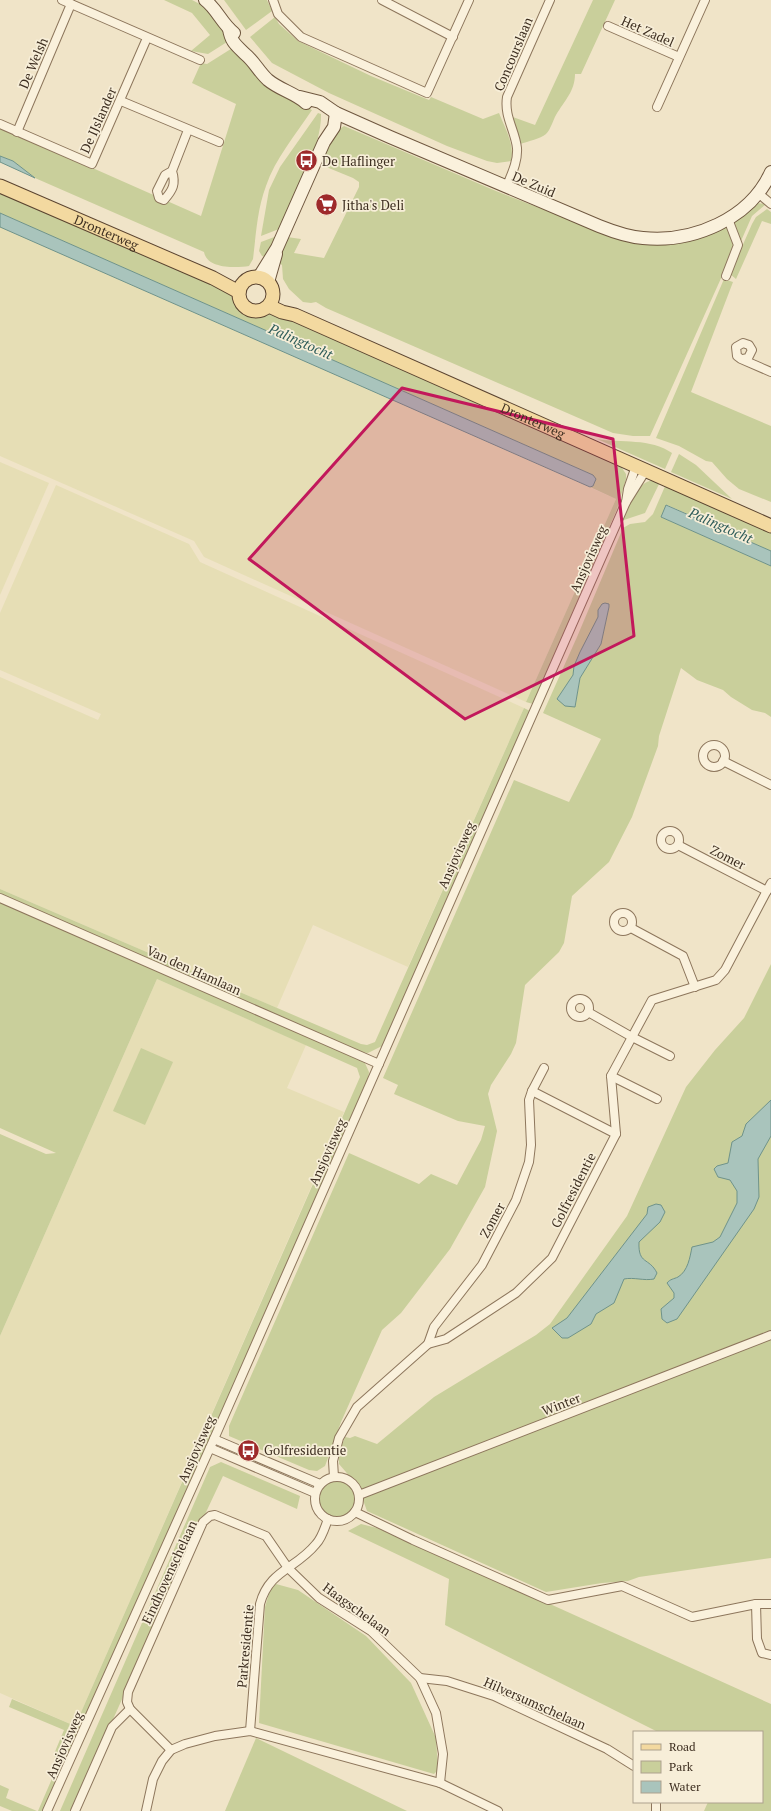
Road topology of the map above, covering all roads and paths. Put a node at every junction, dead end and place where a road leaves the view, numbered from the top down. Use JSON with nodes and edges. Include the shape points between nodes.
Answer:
{"nodes":[{"id":1,"x":62,"y":0,"type":"edge"},
{"id":2,"x":205,"y":0,"type":"edge"},
{"id":3,"x":272,"y":0,"type":"edge"},
{"id":4,"x":382,"y":0,"type":"edge"},
{"id":5,"x":469,"y":0,"type":"edge"},
{"id":6,"x":550,"y":0,"type":"edge"},
{"id":7,"x":705,"y":0,"type":"edge"},
{"id":8,"x":396,"y":3,"type":"edge"},
{"id":9,"x":71,"y":4,"type":"junction"},
{"id":10,"x":608,"y":26,"type":"dead end"},
{"id":11,"x":453,"y":37,"type":"junction"},
{"id":12,"x":147,"y":38,"type":"junction"},
{"id":13,"x":679,"y":57,"type":"junction"},
{"id":14,"x":200,"y":60,"type":"dead end"},
{"id":15,"x":121,"y":101,"type":"junction"},
{"id":16,"x":657,"y":107,"type":"dead end"},
{"id":17,"x":336,"y":113,"type":"junction"},
{"id":18,"x":0,"y":124,"type":"edge"},
{"id":19,"x":188,"y":130,"type":"junction"},
{"id":20,"x":17,"y":132,"type":"junction"},
{"id":21,"x":219,"y":142,"type":"dead end"},
{"id":22,"x":172,"y":171,"type":"dead end"},
{"id":23,"x":771,"y":172,"type":"edge"},
{"id":24,"x":0,"y":186,"type":"edge"},
{"id":25,"x":506,"y":188,"type":"junction"},
{"id":26,"x":758,"y":193,"type":"junction"},
{"id":27,"x":771,"y":204,"type":"edge"},
{"id":28,"x":728,"y":219,"type":"junction"},
{"id":29,"x":726,"y":276,"type":"dead end"},
{"id":30,"x":263,"y":280,"type":"junction"},
{"id":31,"x":241,"y":288,"type":"junction"},
{"id":32,"x":271,"y":301,"type":"junction"},
{"id":33,"x":743,"y":360,"type":"dead end"},
{"id":34,"x":771,"y":372,"type":"edge"},
{"id":35,"x":641,"y":468,"type":"junction"},
{"id":36,"x":771,"y":526,"type":"edge"},
{"id":37,"x":723,"y":761,"type":"dead end"},
{"id":38,"x":771,"y":785,"type":"edge"},
{"id":39,"x":678,"y":846,"type":"dead end"},
{"id":40,"x":769,"y":887,"type":"edge"},
{"id":41,"x":0,"y":898,"type":"edge"},
{"id":42,"x":631,"y":928,"type":"dead end"},
{"id":43,"x":695,"y":987,"type":"junction"},
{"id":44,"x":588,"y":1012,"type":"dead end"},
{"id":45,"x":632,"y":1037,"type":"junction"},
{"id":46,"x":670,"y":1056,"type":"dead end"},
{"id":47,"x":379,"y":1064,"type":"junction"},
{"id":48,"x":544,"y":1068,"type":"dead end"},
{"id":49,"x":611,"y":1076,"type":"junction"},
{"id":50,"x":532,"y":1091,"type":"junction"},
{"id":51,"x":657,"y":1099,"type":"dead end"},
{"id":52,"x":616,"y":1134,"type":"junction"},
{"id":53,"x":771,"y":1335,"type":"edge"},
{"id":54,"x":428,"y":1344,"type":"junction"},
{"id":55,"x":214,"y":1439,"type":"junction"},
{"id":56,"x":210,"y":1448,"type":"junction"},
{"id":57,"x":334,"y":1477,"type":"junction"},
{"id":58,"x":320,"y":1484,"type":"junction"},
{"id":59,"x":315,"y":1493,"type":"junction"},
{"id":60,"x":359,"y":1495,"type":"junction"},
{"id":61,"x":355,"y":1512,"type":"junction"},
{"id":62,"x":328,"y":1519,"type":"junction"},
{"id":63,"x":288,"y":1568,"type":"junction"},
{"id":64,"x":756,"y":1604,"type":"junction"},
{"id":65,"x":771,"y":1604,"type":"edge"},
{"id":66,"x":771,"y":1655,"type":"edge"},
{"id":67,"x":420,"y":1678,"type":"junction"},
{"id":68,"x":130,"y":1708,"type":"junction"},
{"id":69,"x":250,"y":1731,"type":"junction"},
{"id":70,"x":171,"y":1750,"type":"junction"},
{"id":71,"x":633,"y":1765,"type":"edge"},
{"id":72,"x":440,"y":1783,"type":"junction"},
{"id":73,"x":47,"y":1811,"type":"edge"},
{"id":74,"x":75,"y":1811,"type":"edge"},
{"id":75,"x":146,"y":1811,"type":"edge"},
{"id":76,"x":498,"y":1811,"type":"edge"}],
"edges":[{"from":1,"to":9,"type":"street"},
{"from":2,"to":17,"type":"street","name":"De Zuid","via":[[229,29],[230,37],[238,49],[246,54],[269,80],[316,108]]},
{"from":3,"to":11,"type":"street","via":[[278,14],[301,37],[427,93]]},
{"from":4,"to":8,"type":"street"},
{"from":5,"to":11,"type":"street"},
{"from":6,"to":25,"type":"street","name":"Concourslaan","via":[[507,97],[505,108],[517,156]]},
{"from":7,"to":13,"type":"street"},
{"from":8,"to":11,"type":"street"},
{"from":9,"to":12,"type":"street"},
{"from":9,"to":20,"type":"street","name":"De Welsh"},
{"from":10,"to":13,"type":"street","name":"Het Zadel"},
{"from":12,"to":14,"type":"street"},
{"from":12,"to":15,"type":"street","name":"De IJslander"},
{"from":13,"to":16,"type":"street"},
{"from":15,"to":19,"type":"street"},
{"from":15,"to":20,"type":"street","name":"De IJslander","via":[[92,164]]},
{"from":17,"to":25,"type":"street","name":"De Zuid"},
{"from":17,"to":30,"type":"street","via":[[325,130],[324,142]]},
{"from":18,"to":20,"type":"street","name":"De IJslander"},
{"from":19,"to":21,"type":"street"},
{"from":19,"to":22,"type":"street"},
{"from":23,"to":26,"type":"street","name":"De Zuid"},
{"from":24,"to":31,"type":"main road","name":"Dronterweg"},
{"from":25,"to":28,"type":"street","name":"De Zuid","via":[[599,226],[624,235],[643,238],[675,238],[709,228]]},
{"from":26,"to":27,"type":"street"},
{"from":26,"to":28,"type":"street","name":"De Zuid"},
{"from":28,"to":29,"type":"street","via":[[738,246]]},
{"from":30,"to":31,"type":"main road","via":[[250,278]]},
{"from":30,"to":32,"type":"main road","via":[[272,289]]},
{"from":31,"to":32,"type":"main road","via":[[241,303],[249,310],[260,311]]},
{"from":32,"to":35,"type":"main road","name":"Dronterweg"},
{"from":33,"to":34,"type":"street"},
{"from":35,"to":36,"type":"main road","name":"Dronterweg"},
{"from":35,"to":47,"type":"street","name":"Ansjovisweg"},
{"from":37,"to":38,"type":"street"},
{"from":39,"to":40,"type":"street","name":"Zomer"},
{"from":40,"to":43,"type":"street","via":[[725,970],[716,980]]},
{"from":41,"to":47,"type":"street","name":"Van den Hamlaan"},
{"from":42,"to":43,"type":"street","via":[[682,956]]},
{"from":43,"to":45,"type":"street","via":[[652,1000]]},
{"from":44,"to":45,"type":"street"},
{"from":45,"to":46,"type":"street"},
{"from":45,"to":49,"type":"street"},
{"from":47,"to":55,"type":"street","name":"Ansjovisweg"},
{"from":48,"to":50,"type":"street","name":"Zomer"},
{"from":49,"to":51,"type":"street"},
{"from":49,"to":52,"type":"street"},
{"from":50,"to":52,"type":"street"},
{"from":50,"to":54,"type":"street","name":"Zomer","via":[[529,1100],[529,1162],[516,1200],[482,1265],[434,1327]]},
{"from":52,"to":54,"type":"street","name":"Golfresidentie","via":[[552,1258],[516,1293],[446,1339]]},
{"from":53,"to":60,"type":"street","name":"Winter"},
{"from":54,"to":57,"type":"street","name":"Golfresidentie","via":[[357,1407],[339,1438],[333,1462]]},
{"from":55,"to":56,"type":"street","name":"Ansjovisweg"},
{"from":55,"to":58,"type":"street"},
{"from":56,"to":59,"type":"street"},
{"from":56,"to":73,"type":"street","name":"Ansjovisweg"},
{"from":57,"to":58,"type":"street"},
{"from":57,"to":60,"type":"street","via":[[350,1481]]},
{"from":58,"to":59,"type":"street"},
{"from":59,"to":62,"type":"street","via":[[318,1510]]},
{"from":60,"to":61,"type":"street","via":[[359,1504]]},
{"from":61,"to":62,"type":"street","via":[[344,1520]]},
{"from":61,"to":64,"type":"street","via":[[548,1600],[622,1586],[692,1617]]},
{"from":62,"to":63,"type":"street","name":"Parkresidentie","via":[[317,1544]]},
{"from":63,"to":67,"type":"street","name":"Haagschelaan","via":[[319,1598],[371,1632]]},
{"from":63,"to":68,"type":"street","name":"Eindhovenschelaan","via":[[266,1536],[221,1516],[210,1516],[203,1522],[128,1692],[127,1702]]},
{"from":63,"to":69,"type":"street","name":"Parkresidentie","via":[[278,1574],[263,1590]]},
{"from":64,"to":65,"type":"street"},
{"from":64,"to":66,"type":"street","via":[[756,1639],[762,1653]]},
{"from":67,"to":71,"type":"street","name":"Hilversumschelaan","via":[[447,1681],[494,1696],[607,1749]]},
{"from":67,"to":72,"type":"street","name":"Haagschelaan","via":[[436,1713],[443,1754]]},
{"from":68,"to":70,"type":"street"},
{"from":68,"to":74,"type":"street","via":[[112,1727]]},
{"from":69,"to":70,"type":"street","via":[[208,1738]]},
{"from":69,"to":72,"type":"street"},
{"from":70,"to":75,"type":"street","via":[[153,1779]]},
{"from":72,"to":76,"type":"street"}]}
